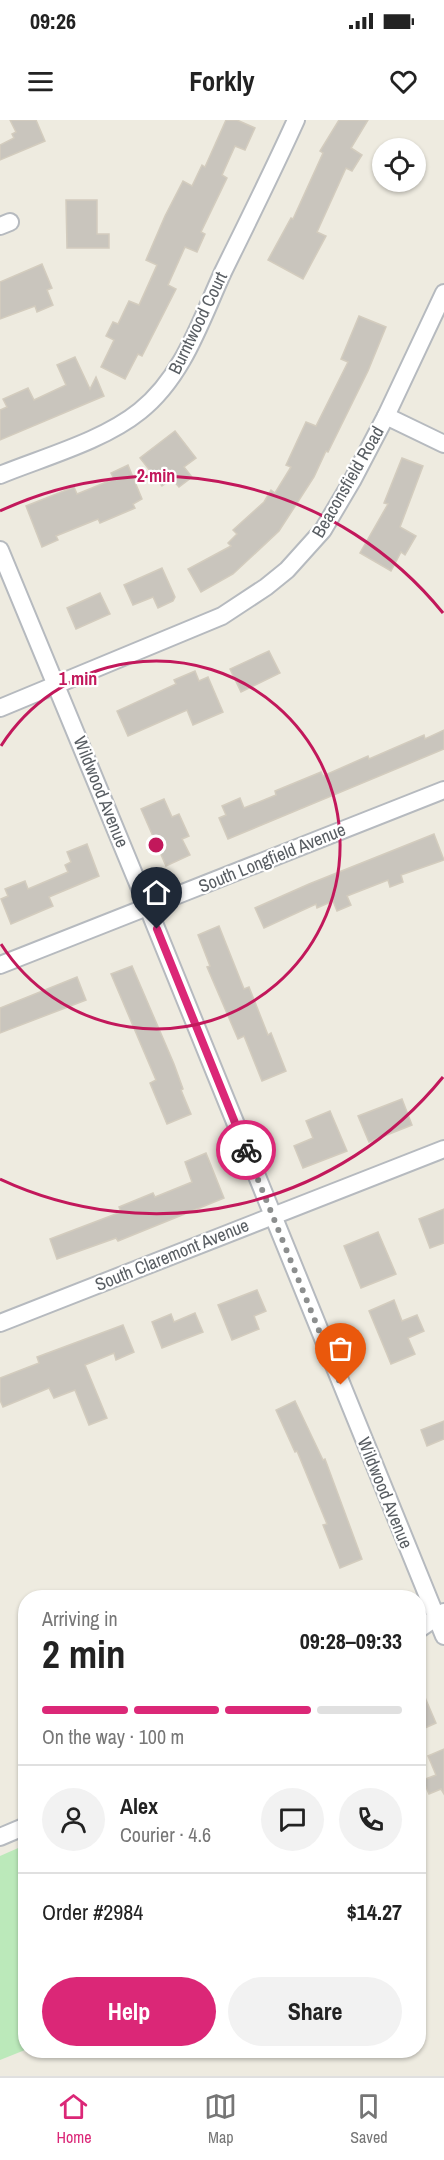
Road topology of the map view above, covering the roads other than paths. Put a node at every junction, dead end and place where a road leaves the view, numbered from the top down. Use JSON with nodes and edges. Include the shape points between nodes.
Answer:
{"nodes":[{"id":1,"x":296,"y":120,"type":"edge"},
{"id":2,"x":444,"y":293,"type":"edge"},
{"id":3,"x":386,"y":416,"type":"junction"},
{"id":4,"x":444,"y":444,"type":"edge"},
{"id":5,"x":0,"y":475,"type":"edge"},
{"id":6,"x":0,"y":550,"type":"edge"},
{"id":7,"x":56,"y":684,"type":"junction"},
{"id":8,"x":0,"y":708,"type":"edge"},
{"id":9,"x":444,"y":790,"type":"edge"},
{"id":10,"x":148,"y":908,"type":"junction"},
{"id":11,"x":0,"y":965,"type":"edge"},
{"id":12,"x":444,"y":1149,"type":"edge"},
{"id":13,"x":272,"y":1216,"type":"junction"},
{"id":14,"x":0,"y":1323,"type":"edge"},
{"id":15,"x":440,"y":1615,"type":"edge"},
{"id":16,"x":426,"y":1625,"type":"edge"},
{"id":17,"x":444,"y":1636,"type":"edge"},
{"id":18,"x":18,"y":1829,"type":"edge"},
{"id":19,"x":0,"y":1836,"type":"edge"}],
"edges":[{"from":1,"to":5,"type":"street","name":"Burntwood Court","via":[[192,340],[161,391],[142,410],[104,434]]},
{"from":2,"to":3,"type":"street","name":"Beaconsfield Road"},
{"from":3,"to":4,"type":"street"},
{"from":3,"to":7,"type":"street","name":"Beaconsfield Road","via":[[323,530],[287,570],[222,616]]},
{"from":6,"to":7,"type":"street","name":"Wildwood Avenue"},
{"from":7,"to":8,"type":"street","name":"Beaconsfield Road"},
{"from":7,"to":10,"type":"street","name":"Wildwood Avenue"},
{"from":9,"to":10,"type":"street","name":"South Longfield Avenue"},
{"from":10,"to":11,"type":"street","name":"South Longfield Avenue"},
{"from":10,"to":13,"type":"street","name":"Wildwood Avenue"},
{"from":12,"to":13,"type":"street","name":"South Claremont Avenue"},
{"from":13,"to":14,"type":"street","name":"South Claremont Avenue"},
{"from":13,"to":15,"type":"street","name":"Wildwood Avenue"},
{"from":15,"to":16,"type":"street"},
{"from":15,"to":17,"type":"street","name":"Wildwood Avenue"},
{"from":18,"to":19,"type":"street"}]}
